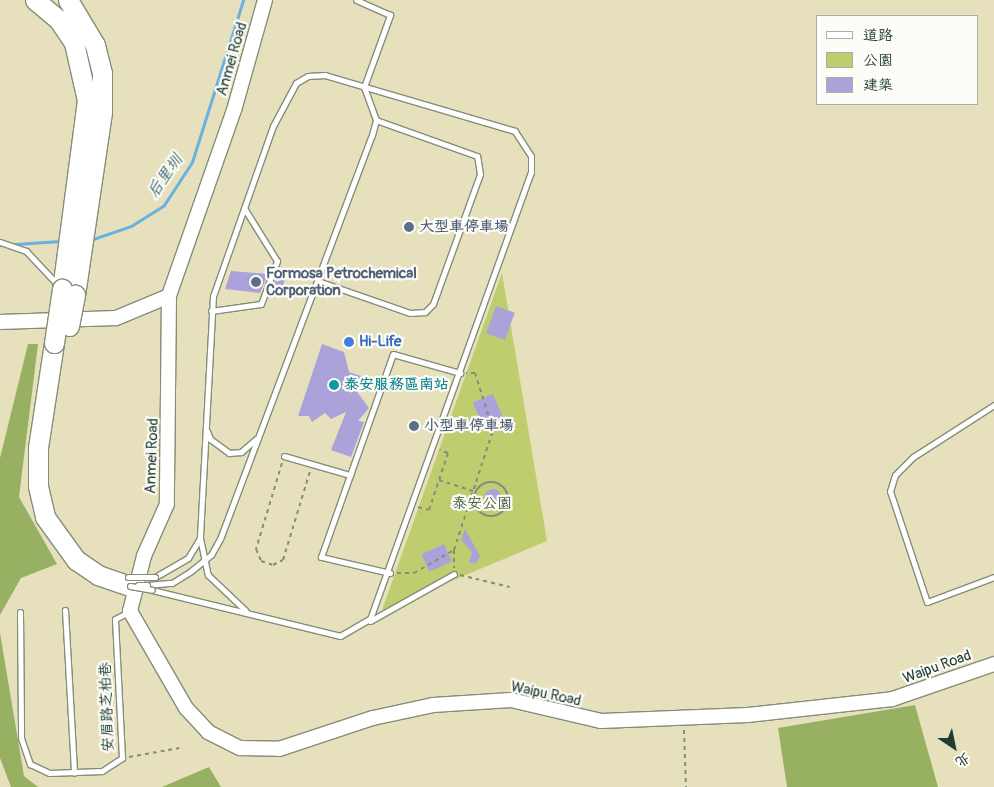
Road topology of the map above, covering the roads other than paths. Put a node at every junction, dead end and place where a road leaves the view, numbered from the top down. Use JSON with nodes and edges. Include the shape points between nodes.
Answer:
{"nodes":[{"id":1,"x":35,"y":0,"type":"edge"},
{"id":2,"x":68,"y":0,"type":"edge"},
{"id":3,"x":265,"y":0,"type":"edge"},
{"id":4,"x":356,"y":0,"type":"edge"},
{"id":5,"x":364,"y":87,"type":"junction"},
{"id":6,"x":376,"y":120,"type":"junction"},
{"id":7,"x":244,"y":208,"type":"junction"},
{"id":8,"x":77,"y":230,"type":"junction"},
{"id":9,"x":0,"y":242,"type":"edge"},
{"id":10,"x":318,"y":281,"type":"junction"},
{"id":11,"x":68,"y":292,"type":"junction"},
{"id":12,"x":169,"y":296,"type":"junction"},
{"id":13,"x":212,"y":311,"type":"junction"},
{"id":14,"x":0,"y":322,"type":"edge"},
{"id":15,"x":460,"y":373,"type":"junction"},
{"id":16,"x":994,"y":405,"type":"edge"},
{"id":17,"x":206,"y":428,"type":"junction"},
{"id":18,"x":259,"y":435,"type":"junction"},
{"id":19,"x":284,"y":456,"type":"road end"},
{"id":20,"x":350,"y":475,"type":"junction"},
{"id":21,"x":200,"y":538,"type":"junction"},
{"id":22,"x":203,"y":563,"type":"junction"},
{"id":23,"x":390,"y":573,"type":"junction"},
{"id":24,"x":454,"y":574,"type":"road end"},
{"id":25,"x":994,"y":577,"type":"edge"},
{"id":26,"x":135,"y":583,"type":"junction"},
{"id":27,"x":65,"y":610,"type":"dead end"},
{"id":28,"x":130,"y":611,"type":"junction"},
{"id":29,"x":20,"y":612,"type":"dead end"},
{"id":30,"x":251,"y":614,"type":"junction"},
{"id":31,"x":363,"y":625,"type":"junction"},
{"id":32,"x":994,"y":664,"type":"edge"},
{"id":33,"x":74,"y":773,"type":"junction"}],
"edges":[{"from":1,"to":8,"type":"highway","via":[[58,19],[74,43],[87,100]]},
{"from":2,"to":8,"type":"highway","via":[[95,45],[102,74],[102,112]]},
{"from":3,"to":12,"type":"street","name":"Anmei Road","via":[[234,110]]},
{"from":4,"to":5,"type":"lane","via":[[390,15]]},
{"from":5,"to":6,"type":"lane"},
{"from":5,"to":7,"type":"lane","via":[[325,75],[308,76],[296,83],[273,126]]},
{"from":5,"to":15,"type":"lane","via":[[515,131],[531,156],[526,187]]},
{"from":6,"to":10,"type":"lane"},
{"from":6,"to":10,"type":"lane","via":[[478,156],[476,183],[433,304],[425,312],[410,313]]},
{"from":7,"to":13,"type":"lane"},
{"from":7,"to":13,"type":"lane","via":[[277,261],[261,304]]},
{"from":8,"to":11,"type":"highway"},
{"from":9,"to":11,"type":"lane","via":[[26,251]]},
{"from":10,"to":18,"type":"lane"},
{"from":11,"to":26,"type":"highway","bridge":true,"via":[[46,486],[53,515],[81,556],[99,569]]},
{"from":12,"to":14,"type":"street","via":[[116,318]]},
{"from":12,"to":28,"type":"street","name":"Anmei Road","via":[[166,504],[144,556]]},
{"from":13,"to":17,"type":"lane"},
{"from":15,"to":20,"type":"lane","via":[[394,354]]},
{"from":15,"to":23,"type":"lane"},
{"from":16,"to":25,"type":"lane","via":[[913,457],[895,475],[890,491],[926,602]]},
{"from":17,"to":18,"type":"lane","via":[[210,439],[230,453],[241,452]]},
{"from":17,"to":21,"type":"lane"},
{"from":18,"to":22,"type":"lane","via":[[220,539]]},
{"from":19,"to":20,"type":"lane"},
{"from":20,"to":23,"type":"lane","via":[[321,557]]},
{"from":21,"to":22,"type":"lane"},
{"from":21,"to":26,"type":"lane","bridge":true,"via":[[188,558],[155,577]]},
{"from":22,"to":26,"type":"lane","via":[[172,583]]},
{"from":22,"to":30,"type":"lane","via":[[216,586]]},
{"from":23,"to":31,"type":"lane","via":[[376,608]]},
{"from":24,"to":31,"type":"lane"},
{"from":26,"to":30,"type":"lane","bridge":true},
{"from":27,"to":33,"type":"lane"},
{"from":28,"to":32,"type":"street","name":"Waipu Road","via":[[194,718],[208,732],[240,748],[279,749],[373,718],[433,705],[511,700],[601,720],[684,718],[892,699]]},
{"from":28,"to":33,"type":"lane","name":"安眉路芝柏巷","via":[[116,619],[122,758],[102,771]]},
{"from":29,"to":33,"type":"lane","name":"安眉路芝柏巷","via":[[22,738],[30,764],[49,773]]},
{"from":30,"to":31,"type":"lane","via":[[340,636]]}]}
